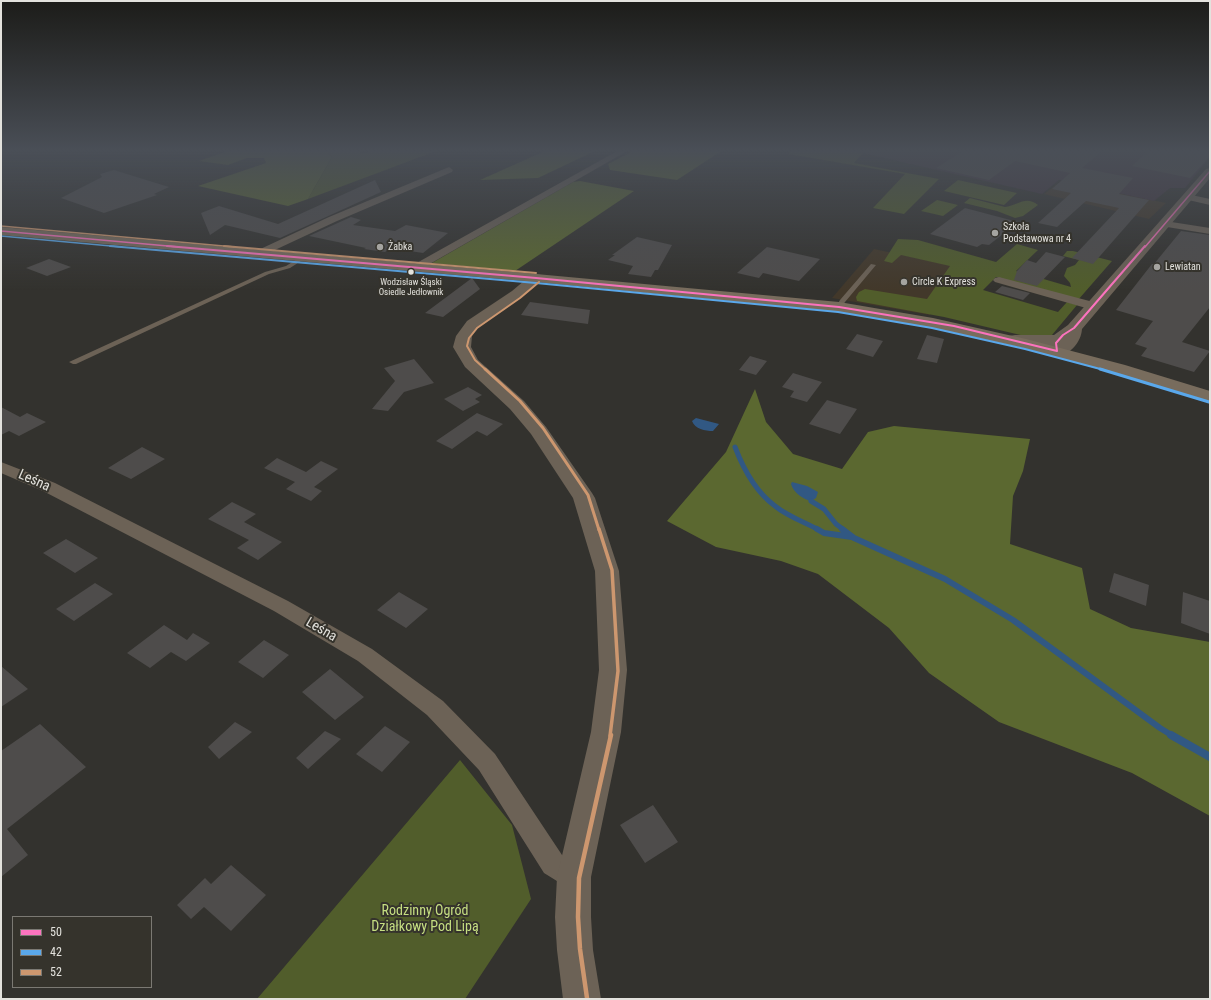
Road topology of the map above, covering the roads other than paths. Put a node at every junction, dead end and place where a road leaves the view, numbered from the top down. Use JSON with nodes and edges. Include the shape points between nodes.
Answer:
{"nodes":[{"id":1,"x":386,"y":197,"type":"edge"},
{"id":2,"x":542,"y":197,"type":"edge"},
{"id":3,"x":1187,"y":197,"type":"joint"},
{"id":4,"x":1210,"y":202,"type":"edge"},
{"id":5,"x":1165,"y":224,"type":"junction"},
{"id":6,"x":1,"y":231,"type":"edge"},
{"id":7,"x":1210,"y":231,"type":"edge"},
{"id":8,"x":258,"y":254,"type":"junction"},
{"id":9,"x":302,"y":258,"type":"junction"},
{"id":10,"x":873,"y":265,"type":"dead end"},
{"id":11,"x":417,"y":267,"type":"junction"},
{"id":12,"x":536,"y":278,"type":"junction"},
{"id":13,"x":999,"y":280,"type":"dead end"},
{"id":14,"x":839,"y":306,"type":"junction"},
{"id":15,"x":1093,"y":306,"type":"junction"},
{"id":16,"x":1065,"y":340,"type":"junction"},
{"id":17,"x":1092,"y":361,"type":"joint"},
{"id":18,"x":73,"y":362,"type":"dead end"},
{"id":19,"x":1210,"y":397,"type":"edge"},
{"id":20,"x":1,"y":467,"type":"edge"},
{"id":21,"x":574,"y":877,"type":"junction"},
{"id":22,"x":582,"y":999,"type":"edge"}],
"edges":[{"from":1,"to":8,"type":"street"},
{"from":2,"to":11,"type":"street"},
{"from":3,"to":4,"type":"street"},
{"from":3,"to":5,"type":"street"},
{"from":5,"to":7,"type":"street"},
{"from":5,"to":15,"type":"street"},
{"from":6,"to":8,"type":"main road"},
{"from":8,"to":9,"type":"main road"},
{"from":9,"to":11,"type":"main road"},
{"from":9,"to":18,"type":"lane","via":[[288,267],[267,273]]},
{"from":10,"to":14,"type":"lane"},
{"from":11,"to":12,"type":"main road"},
{"from":12,"to":14,"type":"main road"},
{"from":12,"to":21,"type":"street","via":[[473,324],[464,336],[462,347],[472,363],[517,405],[539,431],[584,498],[607,570],[612,678],[606,732]]},
{"from":13,"to":15,"type":"street"},
{"from":14,"to":16,"type":"main road","via":[[954,326],[1015,340]]},
{"from":15,"to":16,"type":"street"},
{"from":16,"to":17,"type":"street"},
{"from":17,"to":19,"type":"main road"},
{"from":20,"to":21,"type":"street","name":"Leśna","via":[[49,487],[282,606],[365,655],[435,708],[487,762],[553,864]]},
{"from":21,"to":22,"type":"street","via":[[573,924]]}]}
